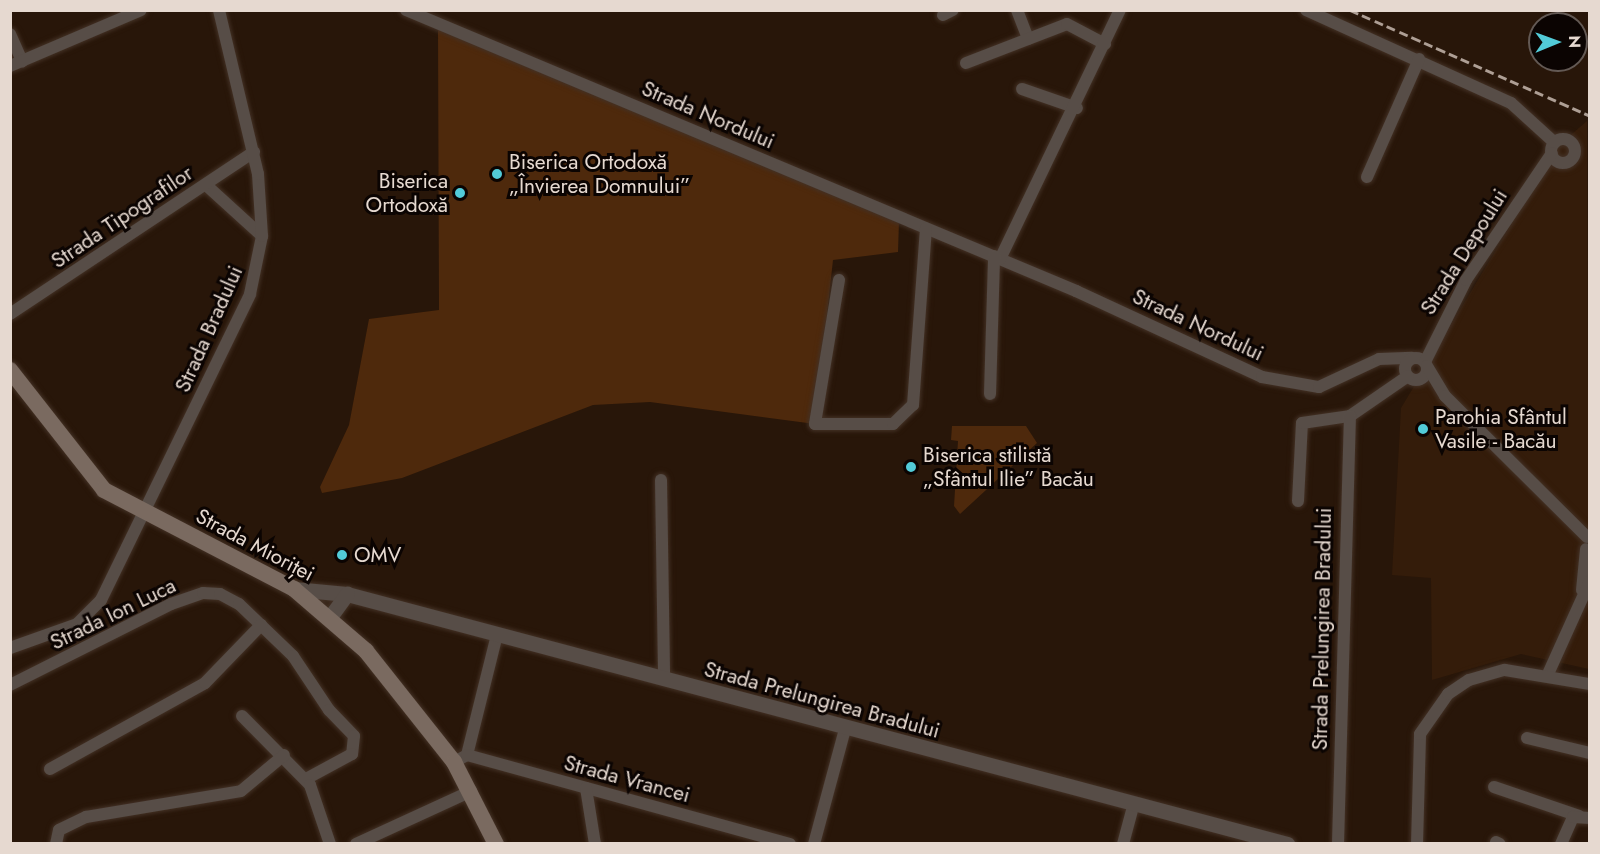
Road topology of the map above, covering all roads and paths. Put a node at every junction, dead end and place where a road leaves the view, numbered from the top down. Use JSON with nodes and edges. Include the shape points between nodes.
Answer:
{"nodes":[{"id":1,"x":141,"y":10,"type":"edge"},
{"id":2,"x":219,"y":10,"type":"edge"},
{"id":3,"x":406,"y":10,"type":"edge"},
{"id":4,"x":1017,"y":10,"type":"edge"},
{"id":5,"x":1120,"y":10,"type":"edge"},
{"id":6,"x":1306,"y":10,"type":"edge"},
{"id":7,"x":10,"y":34,"type":"edge"},
{"id":8,"x":1028,"y":39,"type":"junction"},
{"id":9,"x":1106,"y":44,"type":"junction"},
{"id":10,"x":1419,"y":59,"type":"junction"},
{"id":11,"x":966,"y":63,"type":"dead end"},
{"id":12,"x":16,"y":64,"type":"edge"},
{"id":13,"x":1022,"y":89,"type":"dead end"},
{"id":14,"x":1077,"y":108,"type":"junction"},
{"id":15,"x":254,"y":152,"type":"junction"},
{"id":16,"x":1367,"y":177,"type":"dead end"},
{"id":17,"x":206,"y":185,"type":"junction"},
{"id":18,"x":926,"y":228,"type":"junction"},
{"id":19,"x":262,"y":236,"type":"junction"},
{"id":20,"x":997,"y":258,"type":"junction"},
{"id":21,"x":839,"y":280,"type":"dead end"},
{"id":22,"x":10,"y":314,"type":"edge"},
{"id":23,"x":1416,"y":366,"type":"junction"},
{"id":24,"x":10,"y":370,"type":"edge"},
{"id":25,"x":990,"y":394,"type":"dead end"},
{"id":26,"x":1350,"y":416,"type":"junction"},
{"id":27,"x":661,"y":480,"type":"dead end"},
{"id":28,"x":1298,"y":501,"type":"dead end"},
{"id":29,"x":144,"y":512,"type":"junction"},
{"id":30,"x":1588,"y":543,"type":"edge"},
{"id":31,"x":1590,"y":581,"type":"edge"},
{"id":32,"x":294,"y":588,"type":"junction"},
{"id":33,"x":347,"y":594,"type":"junction"},
{"id":34,"x":1582,"y":594,"type":"junction"},
{"id":35,"x":330,"y":617,"type":"junction"},
{"id":36,"x":261,"y":625,"type":"junction"},
{"id":37,"x":497,"y":635,"type":"junction"},
{"id":38,"x":10,"y":648,"type":"edge"},
{"id":39,"x":1548,"y":674,"type":"junction"},
{"id":40,"x":664,"y":680,"type":"junction"},
{"id":41,"x":1590,"y":684,"type":"edge"},
{"id":42,"x":10,"y":685,"type":"edge"},
{"id":43,"x":242,"y":716,"type":"dead end"},
{"id":44,"x":845,"y":729,"type":"junction"},
{"id":45,"x":1527,"y":738,"type":"dead end"},
{"id":46,"x":1590,"y":753,"type":"edge"},
{"id":47,"x":284,"y":755,"type":"junction"},
{"id":48,"x":461,"y":758,"type":"junction"},
{"id":49,"x":50,"y":769,"type":"dead end"},
{"id":50,"x":306,"y":779,"type":"junction"},
{"id":51,"x":1494,"y":787,"type":"dead end"},
{"id":52,"x":586,"y":788,"type":"junction"},
{"id":53,"x":471,"y":791,"type":"junction"},
{"id":54,"x":1133,"y":806,"type":"junction"},
{"id":55,"x":1584,"y":817,"type":"edge"},
{"id":56,"x":1249,"y":838,"type":"edge"},
{"id":57,"x":56,"y":843,"type":"edge"},
{"id":58,"x":330,"y":843,"type":"edge"},
{"id":59,"x":356,"y":843,"type":"edge"},
{"id":60,"x":495,"y":843,"type":"edge"},
{"id":61,"x":595,"y":843,"type":"edge"},
{"id":62,"x":790,"y":843,"type":"edge"},
{"id":63,"x":814,"y":843,"type":"edge"},
{"id":64,"x":1123,"y":843,"type":"edge"},
{"id":65,"x":1287,"y":843,"type":"edge"},
{"id":66,"x":1338,"y":843,"type":"edge"},
{"id":67,"x":1417,"y":843,"type":"edge"},
{"id":68,"x":1561,"y":843,"type":"edge"}],
"edges":[{"from":1,"to":12,"type":"street"},
{"from":2,"to":15,"type":"street","name":"Strada Bradului"},
{"from":3,"to":18,"type":"street","name":"Strada Nordului"},
{"from":4,"to":8,"type":"street"},
{"from":5,"to":9,"type":"street"},
{"from":6,"to":10,"type":"street","name":"Strada Depoului"},
{"from":7,"to":12,"type":"street"},
{"from":8,"to":9,"type":"street","via":[[1067,24]]},
{"from":8,"to":11,"type":"street"},
{"from":9,"to":14,"type":"street"},
{"from":10,"to":16,"type":"street"},
{"from":10,"to":23,"type":"street","name":"Strada Depoului","via":[[1511,103],[1541,126],[1557,149],[1525,191]]},
{"from":13,"to":14,"type":"street"},
{"from":14,"to":20,"type":"street"},
{"from":15,"to":17,"type":"street","name":"Strada Tipografilor"},
{"from":15,"to":19,"type":"street","name":"Strada Bradului"},
{"from":17,"to":19,"type":"street"},
{"from":17,"to":22,"type":"street","name":"Strada Tipografilor"},
{"from":18,"to":20,"type":"street","name":"Strada Nordului"},
{"from":18,"to":21,"type":"street","via":[[913,405],[893,424],[815,424]]},
{"from":19,"to":29,"type":"street","name":"Strada Bradului","via":[[250,294]]},
{"from":20,"to":23,"type":"street","name":"Strada Nordului","via":[[1293,386],[1329,385],[1387,358]]},
{"from":20,"to":25,"type":"street"},
{"from":23,"to":26,"type":"street"},
{"from":23,"to":30,"type":"street"},
{"from":24,"to":29,"type":"main road","name":"Strada Mioriței","via":[[89,476]]},
{"from":26,"to":28,"type":"street","via":[[1302,423]]},
{"from":26,"to":66,"type":"street","name":"Strada Prelungirea Bradului"},
{"from":27,"to":40,"type":"street"},
{"from":29,"to":32,"type":"main road","name":"Strada Mioriței"},
{"from":29,"to":38,"type":"street","name":"Strada Ion Luca","via":[[90,615]]},
{"from":30,"to":34,"type":"street"},
{"from":31,"to":34,"type":"street"},
{"from":32,"to":33,"type":"street","name":"Strada Prelungirea Bradului"},
{"from":32,"to":35,"type":"main road","name":"Strada Mioriței"},
{"from":33,"to":35,"type":"street"},
{"from":33,"to":37,"type":"street","name":"Strada Prelungirea Bradului"},
{"from":34,"to":39,"type":"street"},
{"from":35,"to":48,"type":"main road","name":"Strada Mioriței"},
{"from":36,"to":42,"type":"street","name":"Strada Ion Luca","via":[[239,604],[203,593]]},
{"from":36,"to":49,"type":"street","via":[[205,683]]},
{"from":36,"to":50,"type":"street","name":"Strada Ion Luca","via":[[293,656],[357,743],[352,754]]},
{"from":37,"to":40,"type":"street","name":"Strada Prelungirea Bradului"},
{"from":37,"to":48,"type":"street"},
{"from":39,"to":41,"type":"street"},
{"from":39,"to":67,"type":"street","via":[[1487,673],[1448,694],[1433,709],[1416,757]]},
{"from":40,"to":44,"type":"street","name":"Strada Prelungirea Bradului"},
{"from":43,"to":47,"type":"street"},
{"from":44,"to":54,"type":"street","name":"Strada Prelungirea Bradului"},
{"from":44,"to":63,"type":"street"},
{"from":45,"to":46,"type":"street"},
{"from":47,"to":50,"type":"street"},
{"from":47,"to":57,"type":"street","via":[[241,791],[86,817],[59,830]]},
{"from":48,"to":52,"type":"street","name":"Strada Vrancei"},
{"from":48,"to":53,"type":"main road","name":"Strada Mioriței"},
{"from":50,"to":58,"type":"street"},
{"from":51,"to":55,"type":"street"},
{"from":52,"to":61,"type":"street"},
{"from":52,"to":62,"type":"street","name":"Strada Vrancei"},
{"from":53,"to":59,"type":"street"},
{"from":53,"to":60,"type":"main road","name":"Strada Mioriței"},
{"from":54,"to":56,"type":"street","name":"Strada Prelungirea Bradului"},
{"from":54,"to":64,"type":"street"},
{"from":55,"to":68,"type":"street","via":[[1568,822]]},
{"from":56,"to":65,"type":"street","name":"Strada Prelungirea Bradului"}]}
